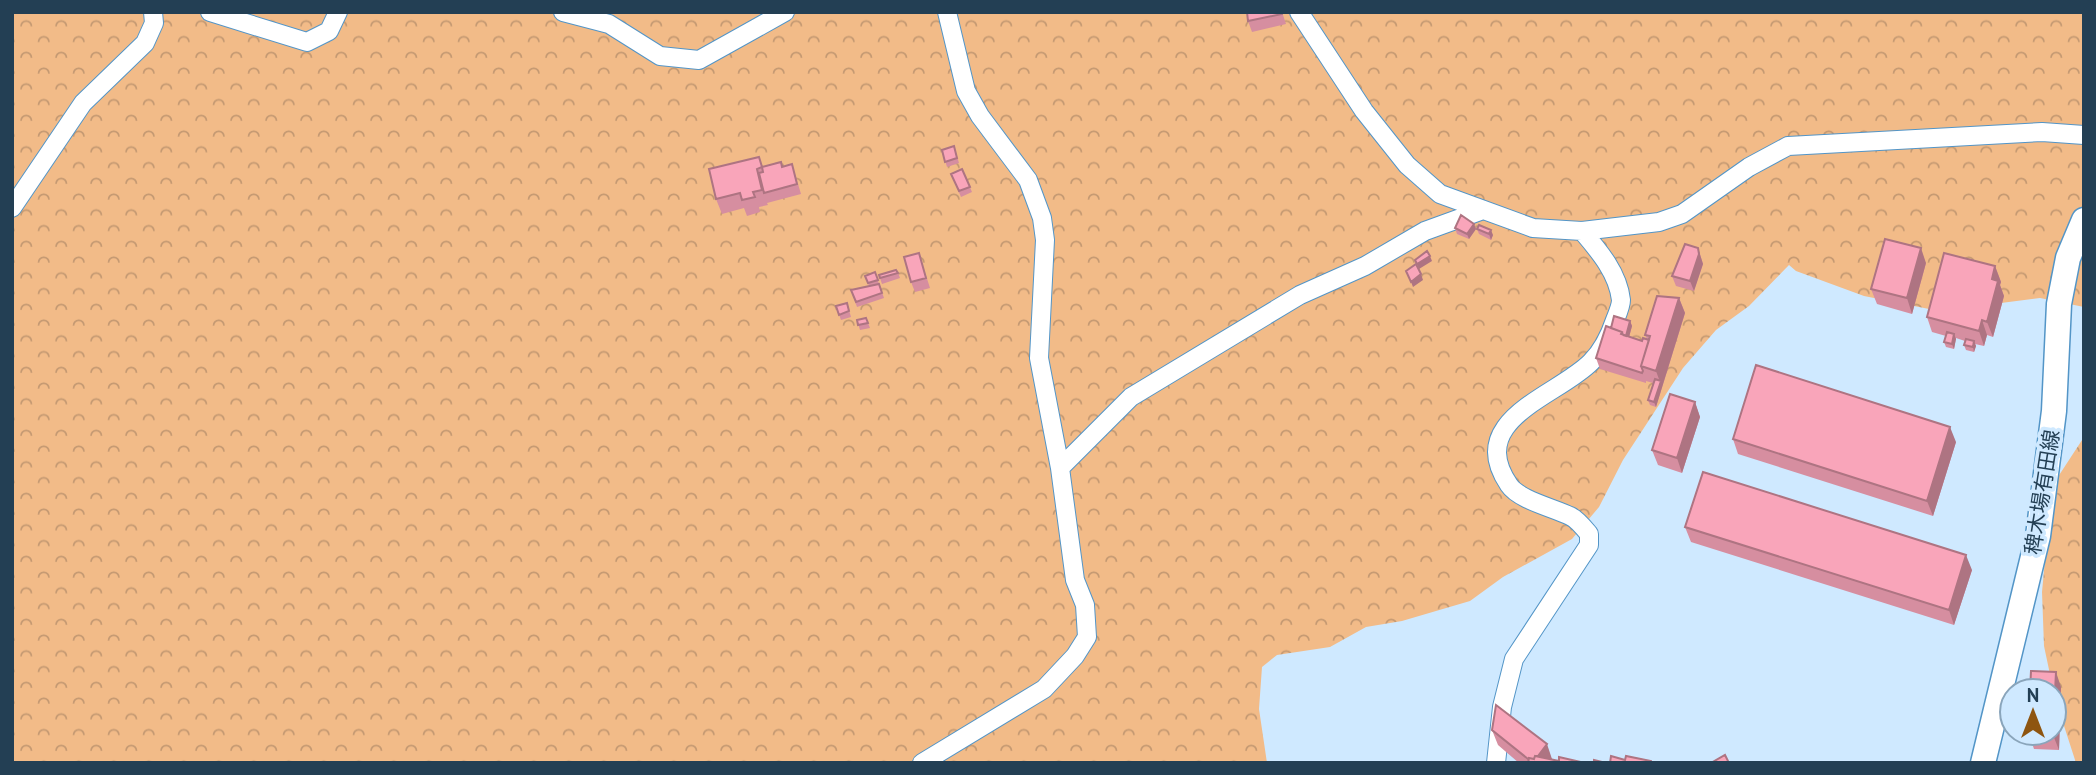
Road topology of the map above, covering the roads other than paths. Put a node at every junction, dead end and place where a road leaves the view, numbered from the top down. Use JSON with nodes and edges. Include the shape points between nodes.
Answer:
{"nodes":[{"id":1,"x":153,"y":12,"type":"edge"},
{"id":2,"x":210,"y":12,"type":"edge"},
{"id":3,"x":338,"y":12,"type":"edge"},
{"id":4,"x":563,"y":12,"type":"edge"},
{"id":5,"x":785,"y":12,"type":"edge"},
{"id":6,"x":947,"y":12,"type":"edge"},
{"id":7,"x":1299,"y":12,"type":"edge"},
{"id":8,"x":2084,"y":135,"type":"edge"},
{"id":9,"x":12,"y":208,"type":"edge"},
{"id":10,"x":1480,"y":211,"type":"junction"},
{"id":11,"x":2084,"y":220,"type":"edge"},
{"id":12,"x":1582,"y":231,"type":"junction"},
{"id":13,"x":1059,"y":468,"type":"junction"},
{"id":14,"x":922,"y":763,"type":"edge"},
{"id":15,"x":1496,"y":763,"type":"edge"},
{"id":16,"x":1983,"y":763,"type":"edge"}],
"edges":[{"from":1,"to":9,"type":"street","via":[[154,23],[145,43],[83,103]]},
{"from":2,"to":3,"type":"street","via":[[307,42],[329,31]]},
{"from":4,"to":5,"type":"street","via":[[609,24],[660,56],[699,60]]},
{"from":6,"to":13,"type":"street","via":[[966,91],[1028,180],[1042,218],[1039,358]]},
{"from":7,"to":10,"type":"street","via":[[1406,165],[1440,194]]},
{"from":8,"to":12,"type":"street","via":[[2042,132],[1787,146],[1682,214],[1620,229]]},
{"from":10,"to":12,"type":"street","via":[[1533,228]]},
{"from":10,"to":13,"type":"street","via":[[1425,231],[1365,266],[1300,295],[1131,397]]},
{"from":11,"to":16,"type":"main road","name":"稗木場有田線","via":[[2068,258],[2059,304],[2054,411],[2038,536]]},
{"from":12,"to":15,"type":"street","via":[[1608,263],[1617,288],[1621,301],[1614,325],[1591,363],[1524,408],[1506,425],[1497,443],[1500,467],[1510,487],[1553,511],[1572,516],[1589,534],[1589,545],[1514,659],[1502,707]]},
{"from":13,"to":14,"type":"street","via":[[1087,637],[1044,689]]}]}
